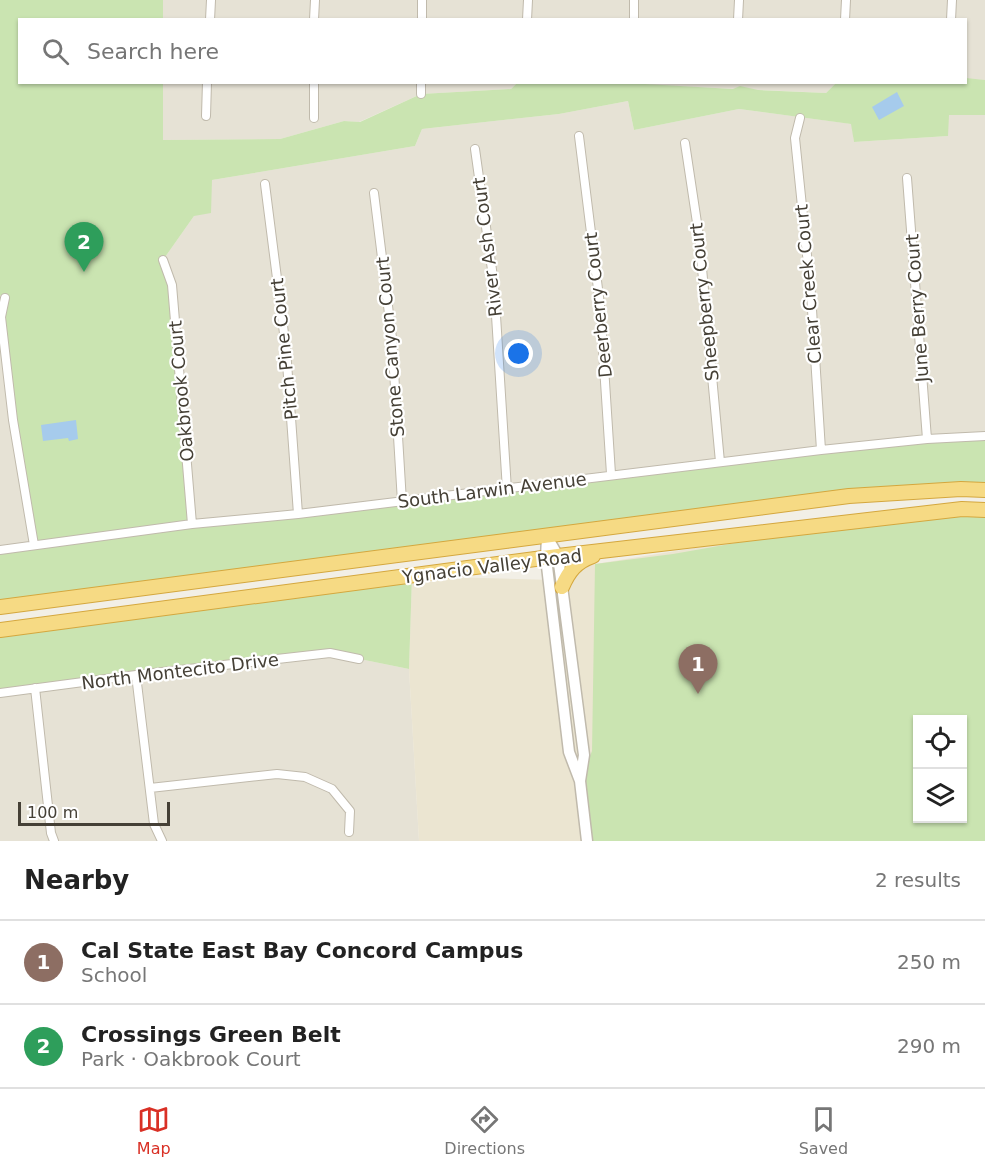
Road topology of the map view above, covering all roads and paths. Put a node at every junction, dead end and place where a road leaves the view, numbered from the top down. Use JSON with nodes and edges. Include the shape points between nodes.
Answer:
{"nodes":[{"id":1,"x":211,"y":0,"type":"edge"},
{"id":2,"x":315,"y":0,"type":"edge"},
{"id":3,"x":422,"y":0,"type":"edge"},
{"id":4,"x":528,"y":0,"type":"edge"},
{"id":5,"x":634,"y":0,"type":"edge"},
{"id":6,"x":739,"y":0,"type":"edge"},
{"id":7,"x":846,"y":0,"type":"edge"},
{"id":8,"x":952,"y":0,"type":"edge"},
{"id":9,"x":210,"y":18,"type":"edge"},
{"id":10,"x":315,"y":18,"type":"edge"},
{"id":11,"x":422,"y":18,"type":"edge"},
{"id":12,"x":527,"y":18,"type":"edge"},
{"id":13,"x":634,"y":18,"type":"edge"},
{"id":14,"x":738,"y":18,"type":"edge"},
{"id":15,"x":845,"y":18,"type":"edge"},
{"id":16,"x":951,"y":18,"type":"edge"},
{"id":17,"x":207,"y":84,"type":"edge"},
{"id":18,"x":314,"y":84,"type":"edge"},
{"id":19,"x":421,"y":84,"type":"edge"},
{"id":20,"x":421,"y":94,"type":"dead end"},
{"id":21,"x":206,"y":116,"type":"dead end"},
{"id":22,"x":314,"y":118,"type":"dead end"},
{"id":23,"x":800,"y":118,"type":"dead end"},
{"id":24,"x":579,"y":136,"type":"dead end"},
{"id":25,"x":686,"y":143,"type":"dead end"},
{"id":26,"x":475,"y":149,"type":"dead end"},
{"id":27,"x":907,"y":178,"type":"dead end"},
{"id":28,"x":265,"y":184,"type":"dead end"},
{"id":29,"x":374,"y":193,"type":"dead end"},
{"id":30,"x":163,"y":260,"type":"dead end"},
{"id":31,"x":5,"y":298,"type":"dead end"},
{"id":32,"x":985,"y":436,"type":"edge"},
{"id":33,"x":927,"y":439,"type":"junction"},
{"id":34,"x":821,"y":450,"type":"junction"},
{"id":35,"x":720,"y":462,"type":"junction"},
{"id":36,"x":611,"y":474,"type":"junction"},
{"id":37,"x":507,"y":490,"type":"junction"},
{"id":38,"x":985,"y":490,"type":"edge"},
{"id":39,"x":402,"y":502,"type":"junction"},
{"id":40,"x":985,"y":510,"type":"edge"},
{"id":41,"x":298,"y":514,"type":"junction"},
{"id":42,"x":192,"y":524,"type":"junction"},
{"id":43,"x":547,"y":537,"type":"junction"},
{"id":44,"x":34,"y":545,"type":"junction"},
{"id":45,"x":0,"y":550,"type":"edge"},
{"id":46,"x":609,"y":550,"type":"junction"},
{"id":47,"x":552,"y":557,"type":"junction"},
{"id":48,"x":562,"y":587,"type":"junction"},
{"id":49,"x":0,"y":607,"type":"edge"},
{"id":50,"x":0,"y":630,"type":"edge"},
{"id":51,"x":360,"y":659,"type":"dead end"},
{"id":52,"x":136,"y":675,"type":"junction"},
{"id":53,"x":35,"y":688,"type":"junction"},
{"id":54,"x":0,"y":693,"type":"edge"},
{"id":55,"x":580,"y":781,"type":"junction"},
{"id":56,"x":150,"y":788,"type":"junction"},
{"id":57,"x":349,"y":832,"type":"dead end"},
{"id":58,"x":54,"y":841,"type":"edge"},
{"id":59,"x":162,"y":841,"type":"edge"},
{"id":60,"x":587,"y":841,"type":"edge"}],
"edges":[{"from":1,"to":9,"type":"street"},
{"from":2,"to":10,"type":"street"},
{"from":3,"to":11,"type":"street"},
{"from":4,"to":12,"type":"street"},
{"from":5,"to":13,"type":"street"},
{"from":6,"to":14,"type":"street"},
{"from":7,"to":15,"type":"street"},
{"from":8,"to":16,"type":"street"},
{"from":17,"to":21,"type":"street"},
{"from":18,"to":22,"type":"street"},
{"from":19,"to":20,"type":"street"},
{"from":23,"to":34,"type":"street","name":"Clear Creek Court","via":[[795,138]]},
{"from":24,"to":36,"type":"street","name":"Deerberry Court","via":[[600,305]]},
{"from":25,"to":35,"type":"street","name":"Sheepberry Court","via":[[699,236]]},
{"from":26,"to":37,"type":"street","name":"River Ash Court","via":[[494,284]]},
{"from":27,"to":33,"type":"street","name":"June Berry Court"},
{"from":28,"to":41,"type":"street","name":"Pitch Pine Court","via":[[286,349]]},
{"from":29,"to":39,"type":"street","name":"Stone Canyon Court","via":[[392,338]]},
{"from":30,"to":42,"type":"street","name":"Oakbrook Court","via":[[172,285]]},
{"from":31,"to":44,"type":"street","via":[[1,317],[13,420]]},
{"from":32,"to":33,"type":"street","name":"South Larwin Avenue"},
{"from":33,"to":34,"type":"street","name":"South Larwin Avenue"},
{"from":34,"to":35,"type":"street","name":"South Larwin Avenue"},
{"from":35,"to":36,"type":"street","name":"South Larwin Avenue"},
{"from":36,"to":37,"type":"street","name":"South Larwin Avenue"},
{"from":37,"to":39,"type":"street","name":"South Larwin Avenue"},
{"from":38,"to":43,"type":"highway","name":"Ygnacio Valley Road","via":[[849,496]]},
{"from":39,"to":41,"type":"street","name":"South Larwin Avenue"},
{"from":40,"to":46,"type":"highway","name":"Ygnacio Valley Road","via":[[962,509]]},
{"from":41,"to":42,"type":"street","name":"South Larwin Avenue"},
{"from":42,"to":44,"type":"street","name":"South Larwin Avenue"},
{"from":43,"to":47,"type":"street"},
{"from":43,"to":49,"type":"highway","name":"Ygnacio Valley Road"},
{"from":44,"to":45,"type":"street","name":"South Larwin Avenue"},
{"from":46,"to":47,"type":"highway","name":"Ygnacio Valley Road"},
{"from":46,"to":48,"type":"highway","via":[[581,560]]},
{"from":47,"to":48,"type":"street"},
{"from":47,"to":50,"type":"highway","name":"Ygnacio Valley Road"},
{"from":47,"to":55,"type":"street","via":[[570,752]]},
{"from":48,"to":55,"type":"street","via":[[584,755]]},
{"from":51,"to":52,"type":"street","name":"North Montecito Drive","via":[[330,653]]},
{"from":52,"to":53,"type":"street","name":"North Montecito Drive"},
{"from":52,"to":56,"type":"street"},
{"from":53,"to":54,"type":"street","name":"North Montecito Drive"},
{"from":53,"to":58,"type":"street"},
{"from":55,"to":60,"type":"street"},
{"from":56,"to":57,"type":"street","via":[[278,774],[305,777],[332,789],[350,811]]},
{"from":56,"to":59,"type":"street","via":[[154,824]]}]}
